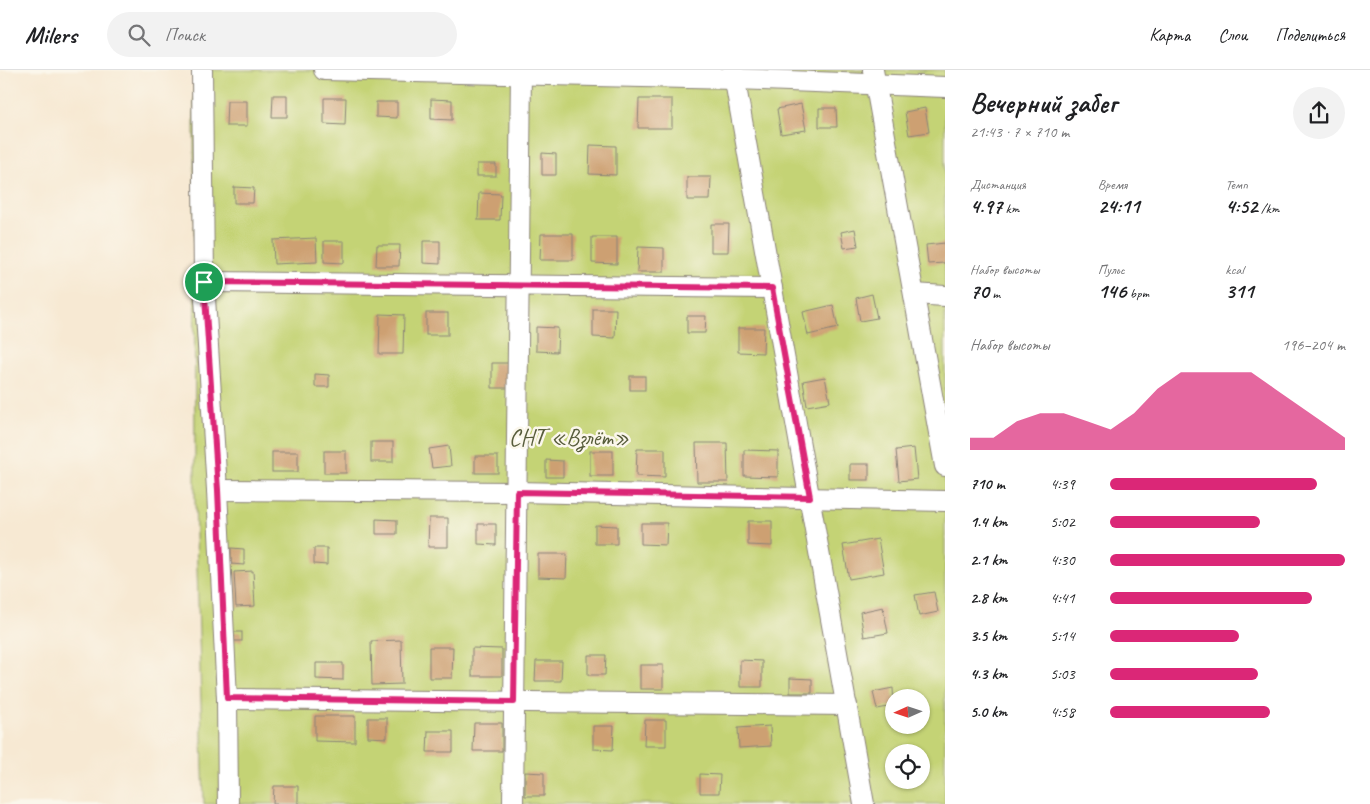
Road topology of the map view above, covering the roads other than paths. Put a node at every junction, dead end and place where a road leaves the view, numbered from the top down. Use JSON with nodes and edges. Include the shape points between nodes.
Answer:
{"nodes":[{"id":1,"x":202,"y":70,"type":"edge"},
{"id":2,"x":324,"y":70,"type":"edge"},
{"id":3,"x":521,"y":72,"type":"edge"},
{"id":4,"x":734,"y":74,"type":"edge"},
{"id":5,"x":874,"y":77,"type":"edge"},
{"id":6,"x":945,"y":88,"type":"edge"},
{"id":7,"x":204,"y":282,"type":"junction"},
{"id":8,"x":519,"y":284,"type":"junction"},
{"id":9,"x":772,"y":288,"type":"junction"},
{"id":10,"x":914,"y":294,"type":"junction"},
{"id":11,"x":945,"y":296,"type":"edge"},
{"id":12,"x":945,"y":466,"type":"edge"},
{"id":13,"x":218,"y":490,"type":"junction"},
{"id":14,"x":517,"y":492,"type":"junction"},
{"id":15,"x":810,"y":497,"type":"junction"},
{"id":16,"x":945,"y":501,"type":"edge"},
{"id":17,"x":227,"y":698,"type":"junction"},
{"id":18,"x":514,"y":702,"type":"junction"},
{"id":19,"x":847,"y":705,"type":"junction"},
{"id":20,"x":228,"y":804,"type":"edge"},
{"id":21,"x":513,"y":804,"type":"edge"},
{"id":22,"x":864,"y":804,"type":"edge"}],
"edges":[{"from":1,"to":7,"type":"street"},
{"from":2,"to":3,"type":"street"},
{"from":3,"to":4,"type":"street"},
{"from":3,"to":8,"type":"street"},
{"from":4,"to":5,"type":"street"},
{"from":4,"to":9,"type":"street"},
{"from":5,"to":6,"type":"street"},
{"from":5,"to":10,"type":"street"},
{"from":7,"to":8,"type":"street"},
{"from":7,"to":13,"type":"street"},
{"from":8,"to":9,"type":"street"},
{"from":8,"to":14,"type":"street"},
{"from":9,"to":15,"type":"street"},
{"from":10,"to":11,"type":"street"},
{"from":10,"to":12,"type":"street"},
{"from":13,"to":14,"type":"street"},
{"from":13,"to":17,"type":"street"},
{"from":14,"to":15,"type":"street"},
{"from":14,"to":18,"type":"street"},
{"from":15,"to":16,"type":"street"},
{"from":15,"to":19,"type":"street"},
{"from":17,"to":18,"type":"street"},
{"from":17,"to":20,"type":"street"},
{"from":18,"to":19,"type":"street"},
{"from":18,"to":21,"type":"street"},
{"from":19,"to":22,"type":"street"}]}
